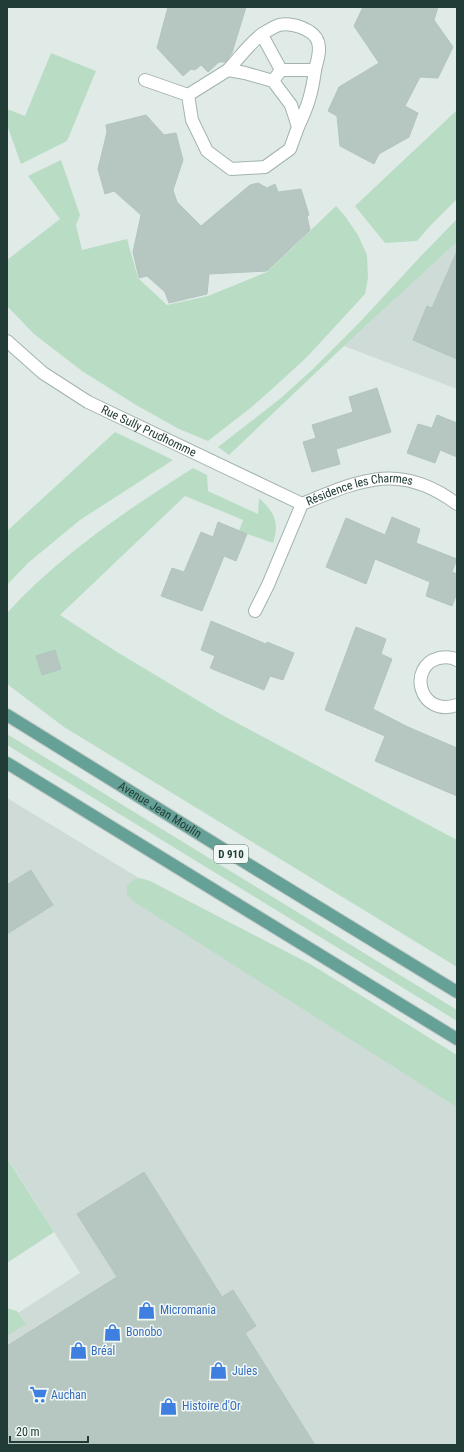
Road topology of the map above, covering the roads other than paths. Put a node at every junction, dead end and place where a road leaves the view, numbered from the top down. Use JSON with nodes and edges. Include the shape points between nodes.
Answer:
{"nodes":[{"id":1,"x":262,"y":35,"type":"junction"},
{"id":2,"x":228,"y":70,"type":"junction"},
{"id":3,"x":281,"y":70,"type":"junction"},
{"id":4,"x":315,"y":70,"type":"junction"},
{"id":5,"x":145,"y":80,"type":"dead end"},
{"id":6,"x":273,"y":82,"type":"junction"},
{"id":7,"x":188,"y":95,"type":"junction"},
{"id":8,"x":298,"y":127,"type":"junction"},
{"id":9,"x":7,"y":341,"type":"edge"},
{"id":10,"x":302,"y":504,"type":"junction"},
{"id":11,"x":457,"y":504,"type":"edge"},
{"id":12,"x":255,"y":611,"type":"dead end"},
{"id":13,"x":457,"y":660,"type":"edge"},
{"id":14,"x":457,"y":705,"type":"edge"},
{"id":15,"x":7,"y":715,"type":"edge"},
{"id":16,"x":7,"y":763,"type":"edge"},
{"id":17,"x":457,"y":992,"type":"edge"},
{"id":18,"x":457,"y":1039,"type":"edge"}],
"edges":[{"from":1,"to":2,"type":"street"},
{"from":1,"to":3,"type":"street"},
{"from":1,"to":4,"type":"street","via":[[279,25],[294,25],[308,30],[318,42],[319,54]]},
{"from":2,"to":6,"type":"street"},
{"from":2,"to":7,"type":"street"},
{"from":3,"to":4,"type":"street"},
{"from":3,"to":6,"type":"street"},
{"from":4,"to":8,"type":"street","via":[[308,107]]},
{"from":5,"to":7,"type":"street"},
{"from":6,"to":8,"type":"street","via":[[291,105]]},
{"from":7,"to":8,"type":"street","via":[[192,120],[207,152],[231,169],[266,167],[290,149]]},
{"from":9,"to":10,"type":"street","name":"Rue Sully Prudhomme","via":[[43,373],[88,402]]},
{"from":10,"to":11,"type":"street","name":"Résidence les Charmes","via":[[347,486],[388,478],[429,486]]},
{"from":10,"to":12,"type":"street","name":"Résidence les Charmes"},
{"from":13,"to":14,"type":"street","via":[[437,658],[424,669],[421,685],[423,693],[434,705],[450,708]]},
{"from":15,"to":17,"type":"main road","name":"Avenue Jean Moulin","number":"D 910"},
{"from":16,"to":18,"type":"main road"}]}
